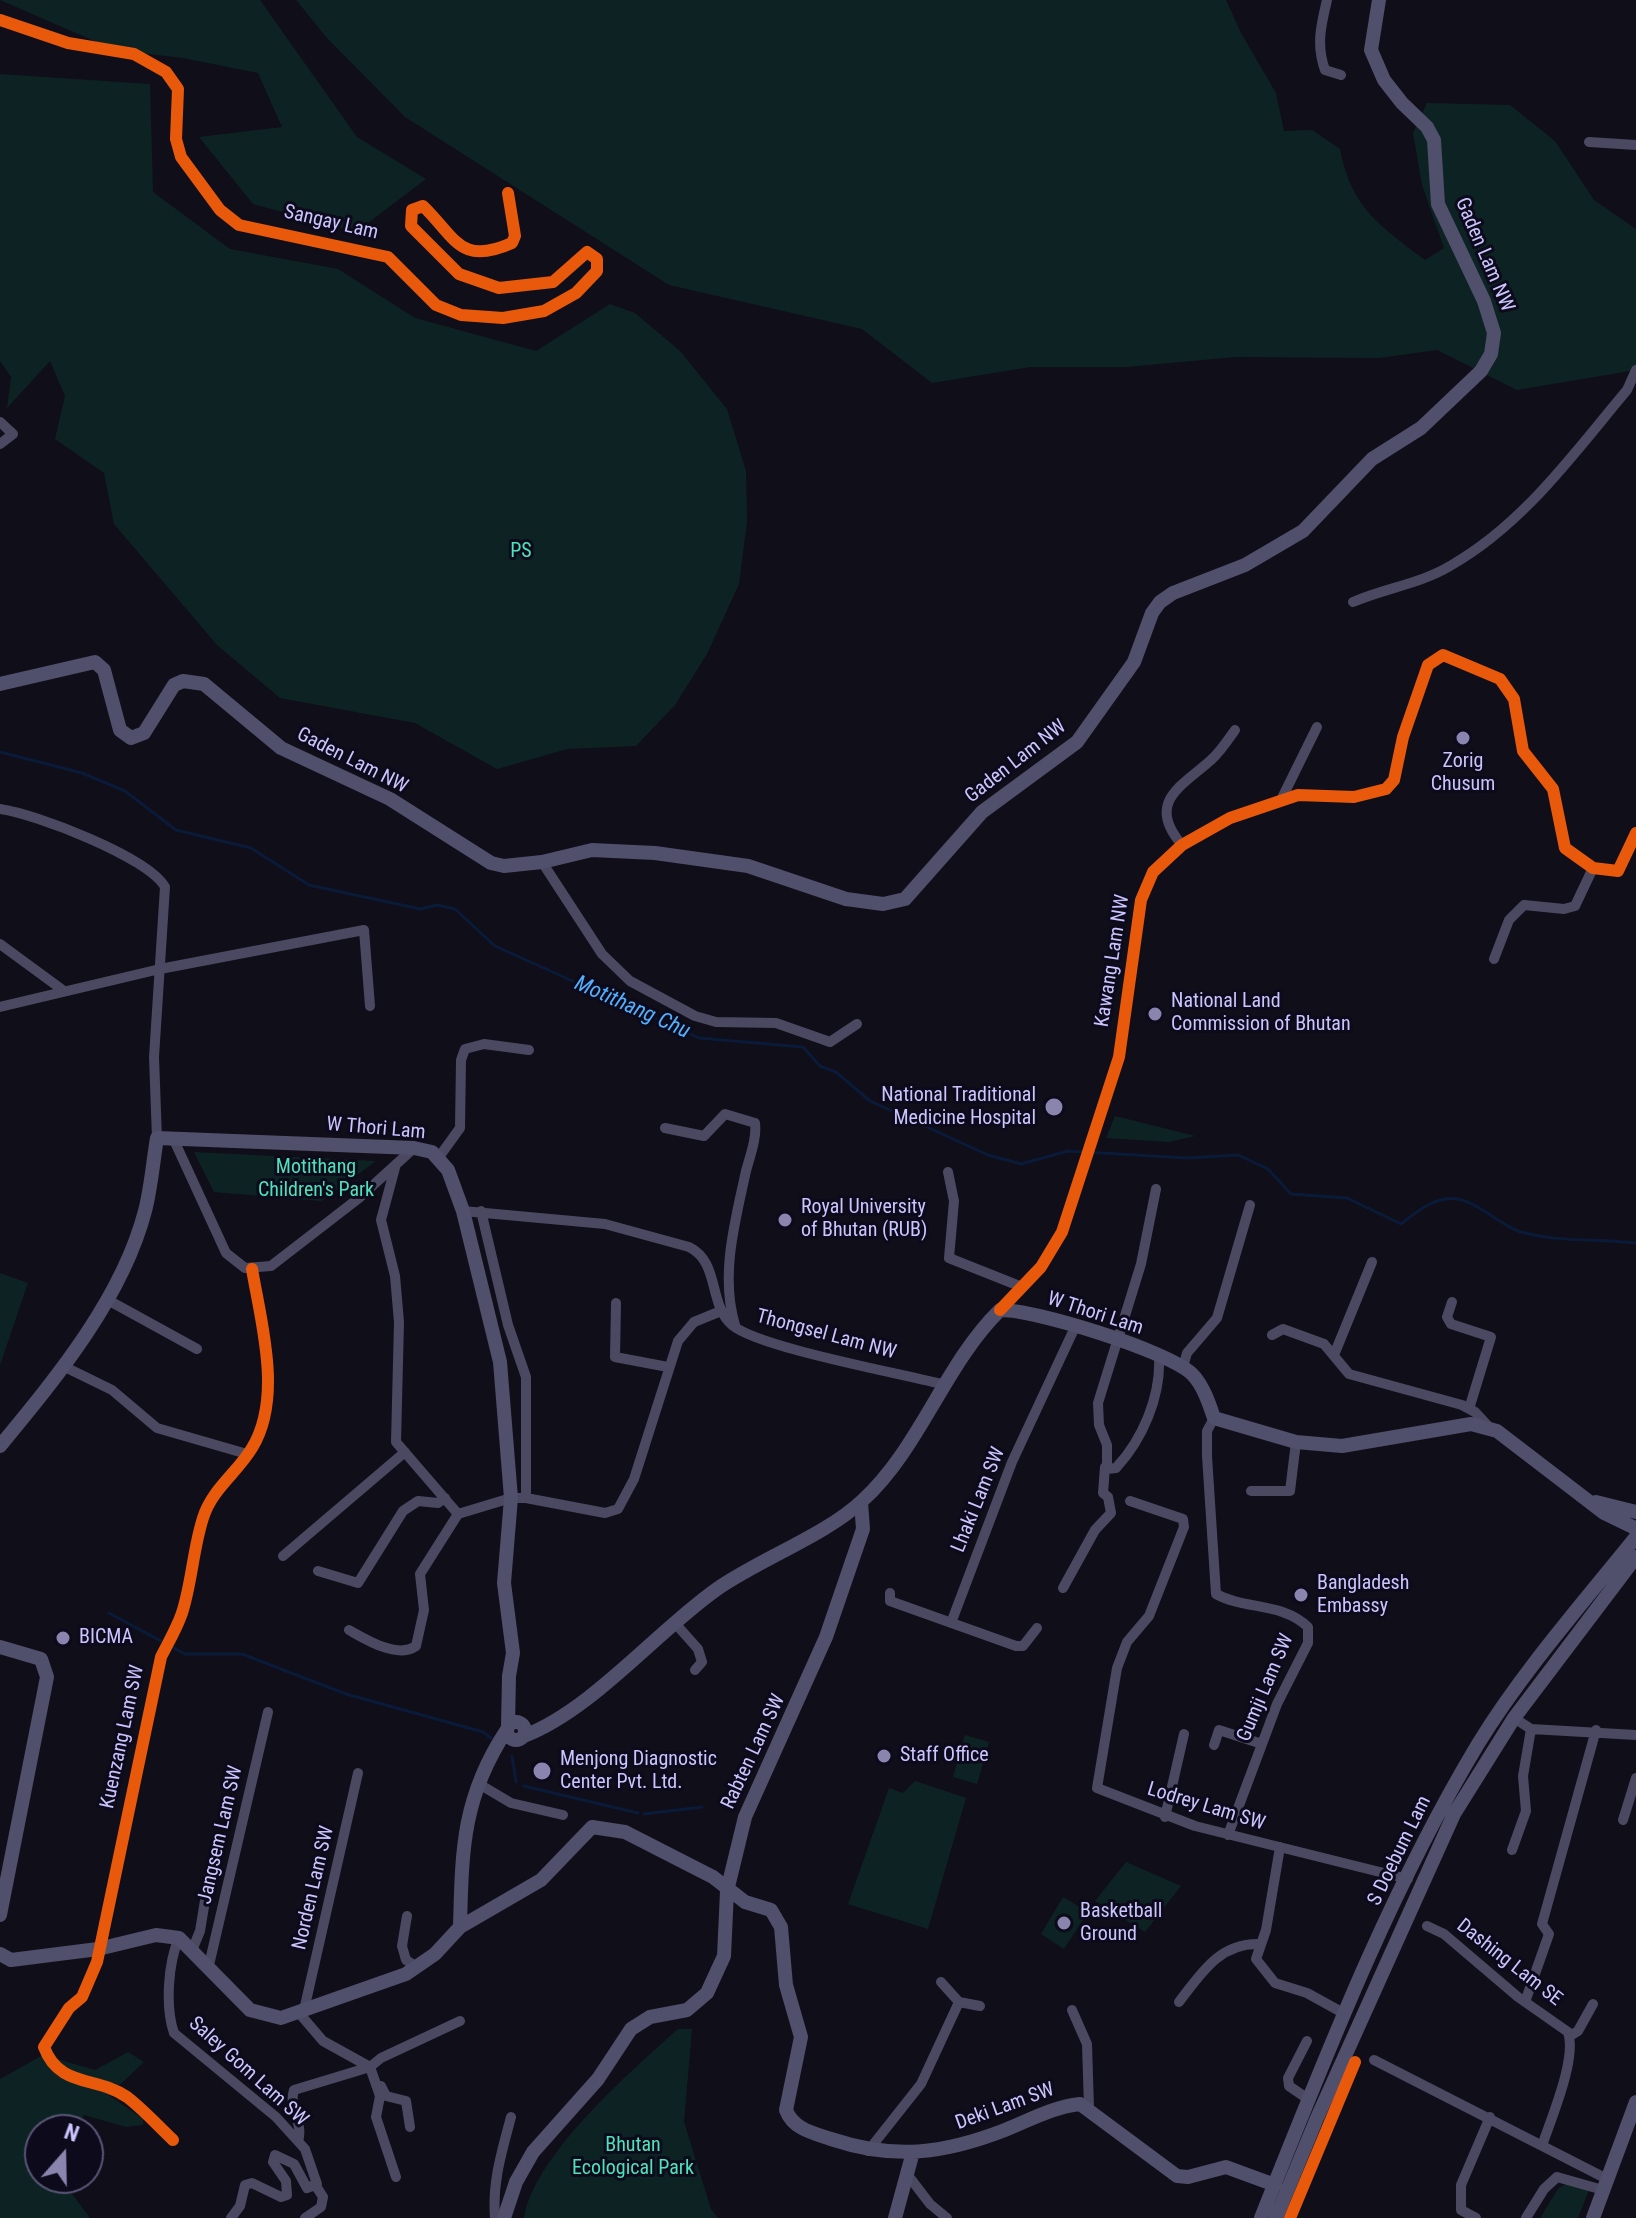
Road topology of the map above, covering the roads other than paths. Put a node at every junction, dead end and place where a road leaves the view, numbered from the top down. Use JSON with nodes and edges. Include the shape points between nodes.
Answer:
{"nodes":[{"id":1,"x":1327,"y":0,"type":"edge"},
{"id":2,"x":1379,"y":0,"type":"edge"},
{"id":3,"x":0,"y":20,"type":"edge"},
{"id":4,"x":1341,"y":75,"type":"dead end"},
{"id":5,"x":1589,"y":142,"type":"dead end"},
{"id":6,"x":1636,"y":145,"type":"edge"},
{"id":7,"x":508,"y":193,"type":"dead end"},
{"id":8,"x":1636,"y":370,"type":"edge"},
{"id":9,"x":0,"y":422,"type":"edge"},
{"id":10,"x":0,"y":444,"type":"edge"},
{"id":11,"x":1353,"y":602,"type":"dead end"},
{"id":12,"x":0,"y":684,"type":"edge"},
{"id":13,"x":1317,"y":727,"type":"dead end"},
{"id":14,"x":1235,"y":730,"type":"dead end"},
{"id":15,"x":1281,"y":800,"type":"junction"},
{"id":16,"x":0,"y":809,"type":"edge"},
{"id":17,"x":1636,"y":833,"type":"edge"},
{"id":18,"x":1182,"y":845,"type":"junction"},
{"id":19,"x":542,"y":862,"type":"junction"},
{"id":20,"x":1593,"y":868,"type":"junction"},
{"id":21,"x":0,"y":944,"type":"edge"},
{"id":22,"x":1494,"y":959,"type":"dead end"},
{"id":23,"x":160,"y":969,"type":"junction"},
{"id":24,"x":64,"y":991,"type":"junction"},
{"id":25,"x":370,"y":1006,"type":"dead end"},
{"id":26,"x":0,"y":1007,"type":"edge"},
{"id":27,"x":857,"y":1024,"type":"dead end"},
{"id":28,"x":529,"y":1050,"type":"dead end"},
{"id":29,"x":665,"y":1128,"type":"dead end"},
{"id":30,"x":157,"y":1138,"type":"junction"},
{"id":31,"x":173,"y":1138,"type":"junction"},
{"id":32,"x":414,"y":1148,"type":"junction"},
{"id":33,"x":439,"y":1157,"type":"junction"},
{"id":34,"x":396,"y":1164,"type":"junction"},
{"id":35,"x":948,"y":1172,"type":"dead end"},
{"id":36,"x":1156,"y":1189,"type":"dead end"},
{"id":37,"x":1250,"y":1205,"type":"dead end"},
{"id":38,"x":463,"y":1211,"type":"junction"},
{"id":39,"x":481,"y":1211,"type":"junction"},
{"id":40,"x":1372,"y":1262,"type":"dead end"},
{"id":41,"x":252,"y":1269,"type":"junction"},
{"id":42,"x":1022,"y":1287,"type":"junction"},
{"id":43,"x":106,"y":1299,"type":"junction"},
{"id":44,"x":1452,"y":1302,"type":"dead end"},
{"id":45,"x":616,"y":1303,"type":"dead end"},
{"id":46,"x":1000,"y":1310,"type":"junction"},
{"id":47,"x":721,"y":1311,"type":"junction"},
{"id":48,"x":1076,"y":1325,"type":"junction"},
{"id":49,"x":736,"y":1328,"type":"junction"},
{"id":50,"x":1272,"y":1335,"type":"dead end"},
{"id":51,"x":1118,"y":1341,"type":"junction"},
{"id":52,"x":197,"y":1349,"type":"dead end"},
{"id":53,"x":1334,"y":1355,"type":"junction"},
{"id":54,"x":1159,"y":1357,"type":"junction"},
{"id":55,"x":65,"y":1367,"type":"junction"},
{"id":56,"x":668,"y":1367,"type":"junction"},
{"id":57,"x":1183,"y":1367,"type":"junction"},
{"id":58,"x":945,"y":1385,"type":"junction"},
{"id":59,"x":1469,"y":1409,"type":"junction"},
{"id":60,"x":1214,"y":1418,"type":"junction"},
{"id":61,"x":1489,"y":1427,"type":"junction"},
{"id":62,"x":1296,"y":1442,"type":"junction"},
{"id":63,"x":0,"y":1446,"type":"edge"},
{"id":64,"x":405,"y":1452,"type":"junction"},
{"id":65,"x":247,"y":1454,"type":"junction"},
{"id":66,"x":1105,"y":1467,"type":"junction"},
{"id":67,"x":1251,"y":1491,"type":"dead end"},
{"id":68,"x":1584,"y":1497,"type":"junction"},
{"id":69,"x":445,"y":1498,"type":"junction"},
{"id":70,"x":518,"y":1498,"type":"junction"},
{"id":71,"x":1130,"y":1501,"type":"dead end"},
{"id":72,"x":861,"y":1502,"type":"junction"},
{"id":73,"x":1636,"y":1512,"type":"edge"},
{"id":74,"x":458,"y":1514,"type":"junction"},
{"id":75,"x":1636,"y":1521,"type":"edge"},
{"id":76,"x":1636,"y":1532,"type":"edge"},
{"id":77,"x":283,"y":1556,"type":"dead end"},
{"id":78,"x":1636,"y":1557,"type":"edge"},
{"id":79,"x":318,"y":1571,"type":"dead end"},
{"id":80,"x":1063,"y":1588,"type":"dead end"},
{"id":81,"x":890,"y":1593,"type":"dead end"},
{"id":82,"x":674,"y":1622,"type":"junction"},
{"id":83,"x":951,"y":1623,"type":"junction"},
{"id":84,"x":1037,"y":1628,"type":"dead end"},
{"id":85,"x":349,"y":1630,"type":"dead end"},
{"id":86,"x":0,"y":1647,"type":"edge"},
{"id":87,"x":695,"y":1670,"type":"dead end"},
{"id":88,"x":268,"y":1712,"type":"dead end"},
{"id":89,"x":1514,"y":1718,"type":"junction"},
{"id":90,"x":1531,"y":1729,"type":"junction"},
{"id":91,"x":516,"y":1730,"type":"junction"},
{"id":92,"x":1596,"y":1730,"type":"junction"},
{"id":93,"x":1184,"y":1734,"type":"dead end"},
{"id":94,"x":1636,"y":1735,"type":"edge"},
{"id":95,"x":1262,"y":1744,"type":"junction"},
{"id":96,"x":1214,"y":1745,"type":"dead end"},
{"id":97,"x":358,"y":1773,"type":"dead end"},
{"id":98,"x":1636,"y":1778,"type":"edge"},
{"id":99,"x":479,"y":1784,"type":"junction"},
{"id":100,"x":563,"y":1815,"type":"dead end"},
{"id":101,"x":1165,"y":1817,"type":"junction"},
{"id":102,"x":1623,"y":1820,"type":"dead end"},
{"id":103,"x":1228,"y":1835,"type":"junction"},
{"id":104,"x":1280,"y":1847,"type":"junction"},
{"id":105,"x":1512,"y":1850,"type":"dead end"},
{"id":106,"x":209,"y":1876,"type":"dead end"},
{"id":107,"x":1408,"y":1879,"type":"junction"},
{"id":108,"x":727,"y":1891,"type":"junction"},
{"id":109,"x":0,"y":1915,"type":"edge"},
{"id":110,"x":407,"y":1916,"type":"dead end"},
{"id":111,"x":1427,"y":1926,"type":"dead end"},
{"id":112,"x":460,"y":1927,"type":"junction"},
{"id":113,"x":179,"y":1938,"type":"junction"},
{"id":114,"x":1259,"y":1944,"type":"junction"},
{"id":115,"x":193,"y":1948,"type":"junction"},
{"id":116,"x":98,"y":1949,"type":"junction"},
{"id":117,"x":1,"y":1958,"type":"edge"},
{"id":118,"x":209,"y":1965,"type":"junction"},
{"id":119,"x":417,"y":1967,"type":"junction"},
{"id":120,"x":941,"y":1982,"type":"dead end"},
{"id":121,"x":959,"y":2002,"type":"junction"},
{"id":122,"x":1179,"y":2002,"type":"dead end"},
{"id":123,"x":1525,"y":2002,"type":"junction"},
{"id":124,"x":1593,"y":2004,"type":"dead end"},
{"id":125,"x":980,"y":2006,"type":"dead end"},
{"id":126,"x":1072,"y":2010,"type":"dead end"},
{"id":127,"x":301,"y":2012,"type":"junction"},
{"id":128,"x":1345,"y":2014,"type":"junction"},
{"id":129,"x":460,"y":2021,"type":"dead end"},
{"id":130,"x":1570,"y":2036,"type":"junction"},
{"id":131,"x":1307,"y":2041,"type":"dead end"},
{"id":132,"x":1374,"y":2060,"type":"dead end"},
{"id":133,"x":370,"y":2067,"type":"junction"},
{"id":134,"x":1308,"y":2099,"type":"junction"},
{"id":135,"x":1089,"y":2108,"type":"junction"},
{"id":136,"x":1635,"y":2112,"type":"edge"},
{"id":137,"x":511,"y":2117,"type":"dead end"},
{"id":138,"x":1490,"y":2117,"type":"junction"},
{"id":139,"x":410,"y":2127,"type":"dead end"},
{"id":140,"x":173,"y":2140,"type":"dead end"},
{"id":141,"x":298,"y":2141,"type":"junction"},
{"id":142,"x":1543,"y":2143,"type":"junction"},
{"id":143,"x":868,"y":2151,"type":"junction"},
{"id":144,"x":913,"y":2152,"type":"junction"},
{"id":145,"x":907,"y":2174,"type":"junction"},
{"id":146,"x":396,"y":2177,"type":"dead end"},
{"id":147,"x":1275,"y":2185,"type":"junction"},
{"id":148,"x":1605,"y":2185,"type":"junction"},
{"id":149,"x":316,"y":2186,"type":"junction"},
{"id":150,"x":231,"y":2218,"type":"edge"},
{"id":151,"x":305,"y":2218,"type":"edge"},
{"id":152,"x":495,"y":2218,"type":"edge"},
{"id":153,"x":504,"y":2218,"type":"edge"},
{"id":154,"x":895,"y":2218,"type":"edge"},
{"id":155,"x":947,"y":2218,"type":"edge"},
{"id":156,"x":1261,"y":2218,"type":"edge"},
{"id":157,"x":1276,"y":2218,"type":"edge"},
{"id":158,"x":1476,"y":2218,"type":"edge"},
{"id":159,"x":1526,"y":2218,"type":"edge"},
{"id":160,"x":1593,"y":2218,"type":"edge"}],
"edges":[{"from":1,"to":4,"type":"street","via":[[1319,48],[1325,70]]},
{"from":2,"to":19,"type":"main road","name":"Gaden Lam NW","via":[[1371,50],[1384,80],[1434,140],[1438,204],[1494,333],[1481,371],[1421,428],[1360,469],[1303,531],[1245,565],[1160,602],[1134,662],[1077,742],[982,812],[905,899],[883,904],[846,899],[748,866],[655,853],[592,850]]},
{"from":3,"to":7,"type":"street","name":"Sangay Lam","via":[[45,37],[115,50],[166,72],[178,89],[176,139],[181,157],[225,216],[248,228],[388,257],[446,310],[503,318],[544,311],[576,293],[597,271],[597,259],[587,252],[553,282],[484,286],[459,274],[411,226],[412,210],[423,206],[466,250],[502,247],[515,236]]},
{"from":5,"to":6,"type":"street"},
{"from":8,"to":11,"type":"street","via":[[1627,390],[1546,487],[1501,531],[1441,571]]},
{"from":9,"to":10,"type":"street","via":[[13,434]]},
{"from":12,"to":19,"type":"main road","name":"Gaden Lam NW","via":[[95,662],[104,670],[120,730],[131,738],[144,733],[174,685],[204,684],[281,748],[390,799],[478,857],[504,866]]},
{"from":13,"to":15,"type":"street"},
{"from":14,"to":18,"type":"street","via":[[1210,761],[1174,789],[1167,809],[1170,830]]},
{"from":15,"to":18,"type":"street","name":"Kawang Lam NW","via":[[1230,818]]},
{"from":15,"to":20,"type":"street","name":"Kawang Lam NW","via":[[1298,795],[1354,797],[1391,785],[1428,665],[1443,655],[1507,686],[1523,751],[1553,789],[1562,844]]},
{"from":16,"to":23,"type":"street","via":[[68,829],[146,868],[161,881],[165,887]]},
{"from":17,"to":20,"type":"street","via":[[1618,871]]},
{"from":18,"to":42,"type":"street","name":"Kawang Lam NW","via":[[1153,872],[1141,900],[1119,1057],[1056,1245]]},
{"from":19,"to":27,"type":"street","via":[[614,968],[677,1008],[716,1022],[789,1026],[830,1042]]},
{"from":20,"to":22,"type":"street","via":[[1575,906],[1524,905],[1509,920]]},
{"from":21,"to":24,"type":"street"},
{"from":23,"to":24,"type":"street"},
{"from":23,"to":25,"type":"street","via":[[364,930]]},
{"from":23,"to":30,"type":"street","via":[[154,1057]]},
{"from":24,"to":26,"type":"street"},
{"from":28,"to":33,"type":"street","via":[[484,1044],[465,1049],[460,1128]]},
{"from":29,"to":49,"type":"street","via":[[704,1136],[725,1114],[755,1123],[728,1277]]},
{"from":30,"to":31,"type":"main road","name":"W Thori Lam"},
{"from":30,"to":43,"type":"main road","via":[[145,1210]]},
{"from":31,"to":32,"type":"main road","name":"W Thori Lam"},
{"from":31,"to":41,"type":"street","via":[[226,1253]]},
{"from":32,"to":33,"type":"main road","name":"W Thori Lam"},
{"from":32,"to":34,"type":"street"},
{"from":33,"to":38,"type":"main road","name":"W Thori Lam"},
{"from":34,"to":41,"type":"street","via":[[271,1266]]},
{"from":34,"to":64,"type":"street","via":[[381,1220],[395,1276],[396,1442]]},
{"from":35,"to":42,"type":"street","via":[[954,1201],[949,1258]]},
{"from":36,"to":51,"type":"street","via":[[1146,1247]]},
{"from":37,"to":57,"type":"street","via":[[1217,1318],[1187,1353]]},
{"from":38,"to":39,"type":"street","name":"Thongsel Lam NW"},
{"from":38,"to":70,"type":"main road","name":"W Thori Lam","via":[[500,1362]]},
{"from":39,"to":47,"type":"street","name":"Thongsel Lam NW","via":[[605,1224],[689,1247],[705,1261]]},
{"from":39,"to":70,"type":"street","via":[[526,1377]]},
{"from":40,"to":53,"type":"street"},
{"from":41,"to":65,"type":"street","name":"Kuenzang Lam SW","via":[[267,1398]]},
{"from":42,"to":46,"type":"street","name":"Kawang Lam NW"},
{"from":43,"to":52,"type":"street"},
{"from":43,"to":55,"type":"main road"},
{"from":44,"to":59,"type":"street","via":[[1447,1317],[1451,1324],[1491,1337]]},
{"from":45,"to":56,"type":"street","via":[[615,1357]]},
{"from":46,"to":48,"type":"main road","name":"W Thori Lam"},
{"from":46,"to":58,"type":"main road"},
{"from":47,"to":49,"type":"street","name":"Thongsel Lam NW"},
{"from":47,"to":56,"type":"street","via":[[686,1329]]},
{"from":48,"to":51,"type":"main road","name":"W Thori Lam"},
{"from":48,"to":83,"type":"street","name":"Lhaki Lam SW","via":[[1012,1462]]},
{"from":49,"to":58,"type":"street","name":"Thongsel Lam NW","via":[[811,1353]]},
{"from":50,"to":53,"type":"street","via":[[1283,1329],[1295,1331],[1324,1344]]},
{"from":51,"to":54,"type":"main road","name":"W Thori Lam"},
{"from":51,"to":66,"type":"street","via":[[1098,1403],[1107,1445]]},
{"from":53,"to":59,"type":"street","via":[[1349,1374]]},
{"from":54,"to":57,"type":"main road","name":"W Thori Lam"},
{"from":54,"to":66,"type":"street","via":[[1156,1391],[1137,1441],[1116,1468]]},
{"from":55,"to":63,"type":"main road"},
{"from":55,"to":65,"type":"street","via":[[112,1390],[157,1428]]},
{"from":56,"to":70,"type":"street","via":[[634,1479],[618,1509],[605,1513]]},
{"from":57,"to":60,"type":"main road","via":[[1201,1384]]},
{"from":58,"to":72,"type":"main road","via":[[915,1438]]},
{"from":59,"to":61,"type":"street"},
{"from":60,"to":62,"type":"main road"},
{"from":60,"to":95,"type":"street","name":"Gumji Lam SW","via":[[1207,1431],[1216,1594],[1282,1611],[1308,1627],[1308,1643]]},
{"from":61,"to":62,"type":"main road","via":[[1471,1424],[1342,1446]]},
{"from":61,"to":68,"type":"main road"},
{"from":62,"to":67,"type":"street","via":[[1290,1491]]},
{"from":64,"to":69,"type":"street"},
{"from":64,"to":77,"type":"street"},
{"from":65,"to":116,"type":"street","name":"Kuenzang Lam SW","via":[[208,1505],[182,1614],[161,1657]]},
{"from":66,"to":80,"type":"street","via":[[1103,1493],[1111,1513],[1095,1530]]},
{"from":68,"to":73,"type":"main road"},
{"from":68,"to":76,"type":"main road"},
{"from":69,"to":74,"type":"street"},
{"from":69,"to":79,"type":"street","via":[[438,1503],[418,1501],[403,1511],[358,1583]]},
{"from":70,"to":74,"type":"street"},
{"from":70,"to":91,"type":"main road","name":"W Thori Lam","via":[[504,1583],[513,1653],[507,1697]]},
{"from":71,"to":101,"type":"street","name":"Lodrey Lam SW","via":[[1183,1519],[1184,1527],[1149,1616],[1127,1642],[1117,1668],[1097,1788]]},
{"from":72,"to":82,"type":"main road","via":[[767,1556]]},
{"from":72,"to":108,"type":"main road","name":"Rabten Lam SW","via":[[863,1529],[826,1637],[745,1817]]},
{"from":74,"to":85,"type":"street","via":[[420,1574],[424,1610],[416,1646],[395,1650]]},
{"from":75,"to":76,"type":"main road"},
{"from":76,"to":107,"type":"main road","name":"S Doebum Lam","via":[[1480,1742]]},
{"from":78,"to":89,"type":"main road","name":"S Doebum Lam"},
{"from":81,"to":83,"type":"street","via":[[890,1601]]},
{"from":82,"to":87,"type":"street","via":[[701,1654]]},
{"from":82,"to":91,"type":"main road","via":[[557,1719]]},
{"from":83,"to":84,"type":"street","via":[[1016,1646],[1023,1646]]},
{"from":86,"to":109,"type":"main road","via":[[41,1659],[47,1677]]},
{"from":88,"to":118,"type":"street","name":"Jangsem Lam SW"},
{"from":89,"to":90,"type":"street"},
{"from":89,"to":157,"type":"main road","name":"S Doebum Lam","via":[[1447,1828]]},
{"from":90,"to":92,"type":"street"},
{"from":90,"to":105,"type":"street","via":[[1523,1776],[1526,1811]]},
{"from":91,"to":99,"type":"main road"},
{"from":92,"to":94,"type":"street"},
{"from":92,"to":123,"type":"street","via":[[1542,1924],[1549,1934]]},
{"from":93,"to":101,"type":"street"},
{"from":95,"to":96,"type":"street","via":[[1219,1730]]},
{"from":95,"to":103,"type":"street","name":"Gumji Lam SW"},
{"from":97,"to":127,"type":"street","name":"Norden Lam SW"},
{"from":98,"to":102,"type":"street"},
{"from":99,"to":100,"type":"street","via":[[511,1803]]},
{"from":99,"to":112,"type":"main road","via":[[462,1846]]},
{"from":101,"to":103,"type":"street","name":"Lodrey Lam SW"},
{"from":103,"to":104,"type":"street","name":"Lodrey Lam SW"},
{"from":104,"to":107,"type":"street","name":"Lodrey Lam SW"},
{"from":104,"to":114,"type":"street"},
{"from":106,"to":115,"type":"street"},
{"from":107,"to":128,"type":"main road","name":"S Doebum Lam"},
{"from":108,"to":112,"type":"main road","via":[[713,1877],[625,1832],[592,1827],[541,1880]]},
{"from":108,"to":143,"type":"main road","name":"Deki Lam SW","via":[[771,1910],[781,1927],[786,1985],[801,2037],[786,2103],[789,2119]]},
{"from":108,"to":153,"type":"main road","name":"Rabten Lam SW","via":[[724,1956],[707,1993],[687,2010],[650,2017],[631,2029],[598,2079],[533,2152]]},
{"from":110,"to":119,"type":"street","via":[[402,1946],[406,1960]]},
{"from":111,"to":123,"type":"street","name":"Dashing Lam SE","via":[[1444,1934]]},
{"from":112,"to":119,"type":"main road"},
{"from":113,"to":115,"type":"main road"},
{"from":113,"to":116,"type":"main road","via":[[148,1936]]},
{"from":113,"to":141,"type":"street","name":"Saley Gom Lam SW","via":[[169,1969],[168,2016],[174,2033],[245,2087]]},
{"from":114,"to":122,"type":"street","via":[[1238,1943],[1206,1966]]},
{"from":114,"to":128,"type":"street","via":[[1256,1959],[1275,1983]]},
{"from":115,"to":118,"type":"main road"},
{"from":116,"to":117,"type":"main road"},
{"from":116,"to":140,"type":"street","name":"Kuenzang Lam SW","via":[[82,1997],[44,2047],[50,2063],[80,2081],[125,2096]]},
{"from":118,"to":127,"type":"main road","via":[[250,2010],[273,2018]]},
{"from":119,"to":127,"type":"main road"},
{"from":120,"to":121,"type":"street"},
{"from":121,"to":125,"type":"street"},
{"from":121,"to":143,"type":"street","via":[[921,2084]]},
{"from":123,"to":130,"type":"street","name":"Dashing Lam SE"},
{"from":124,"to":130,"type":"street"},
{"from":126,"to":135,"type":"street","via":[[1087,2044]]},
{"from":127,"to":133,"type":"street","via":[[323,2041]]},
{"from":128,"to":134,"type":"main road","name":"S Doebum Lam"},
{"from":129,"to":133,"type":"street"},
{"from":130,"to":142,"type":"street"},
{"from":131,"to":134,"type":"street","via":[[1288,2078],[1289,2086]]},
{"from":132,"to":138,"type":"street"},
{"from":133,"to":139,"type":"street","via":[[386,2096],[406,2101]]},
{"from":133,"to":141,"type":"street","via":[[294,2090]]},
{"from":133,"to":146,"type":"street","via":[[380,2096],[376,2117]]},
{"from":134,"to":147,"type":"main road","name":"S Doebum Lam"},
{"from":135,"to":144,"type":"main road","name":"Deki Lam SW","via":[[1068,2105],[960,2146]]},
{"from":135,"to":147,"type":"main road","via":[[1177,2176],[1226,2167]]},
{"from":136,"to":148,"type":"main road"},
{"from":137,"to":152,"type":"street","via":[[493,2195]]},
{"from":138,"to":142,"type":"street"},
{"from":138,"to":158,"type":"street","via":[[1461,2185],[1461,2210]]},
{"from":141,"to":149,"type":"street","name":"Saley Gom Lam SW","via":[[312,2163]]},
{"from":142,"to":148,"type":"street","via":[[1549,2152],[1571,2159]]},
{"from":143,"to":144,"type":"main road","name":"Deki Lam SW"},
{"from":144,"to":145,"type":"main road"},
{"from":145,"to":154,"type":"main road"},
{"from":145,"to":155,"type":"street"},
{"from":147,"to":156,"type":"main road","name":"S Doebum Lam"},
{"from":148,"to":159,"type":"street","via":[[1557,2177]]},
{"from":148,"to":160,"type":"main road"},
{"from":149,"to":150,"type":"street","name":"Saley Gom Lam SW","via":[[307,2188],[294,2164],[275,2155],[287,2195],[245,2185]]},
{"from":149,"to":151,"type":"street","via":[[323,2197],[321,2207]]}]}
